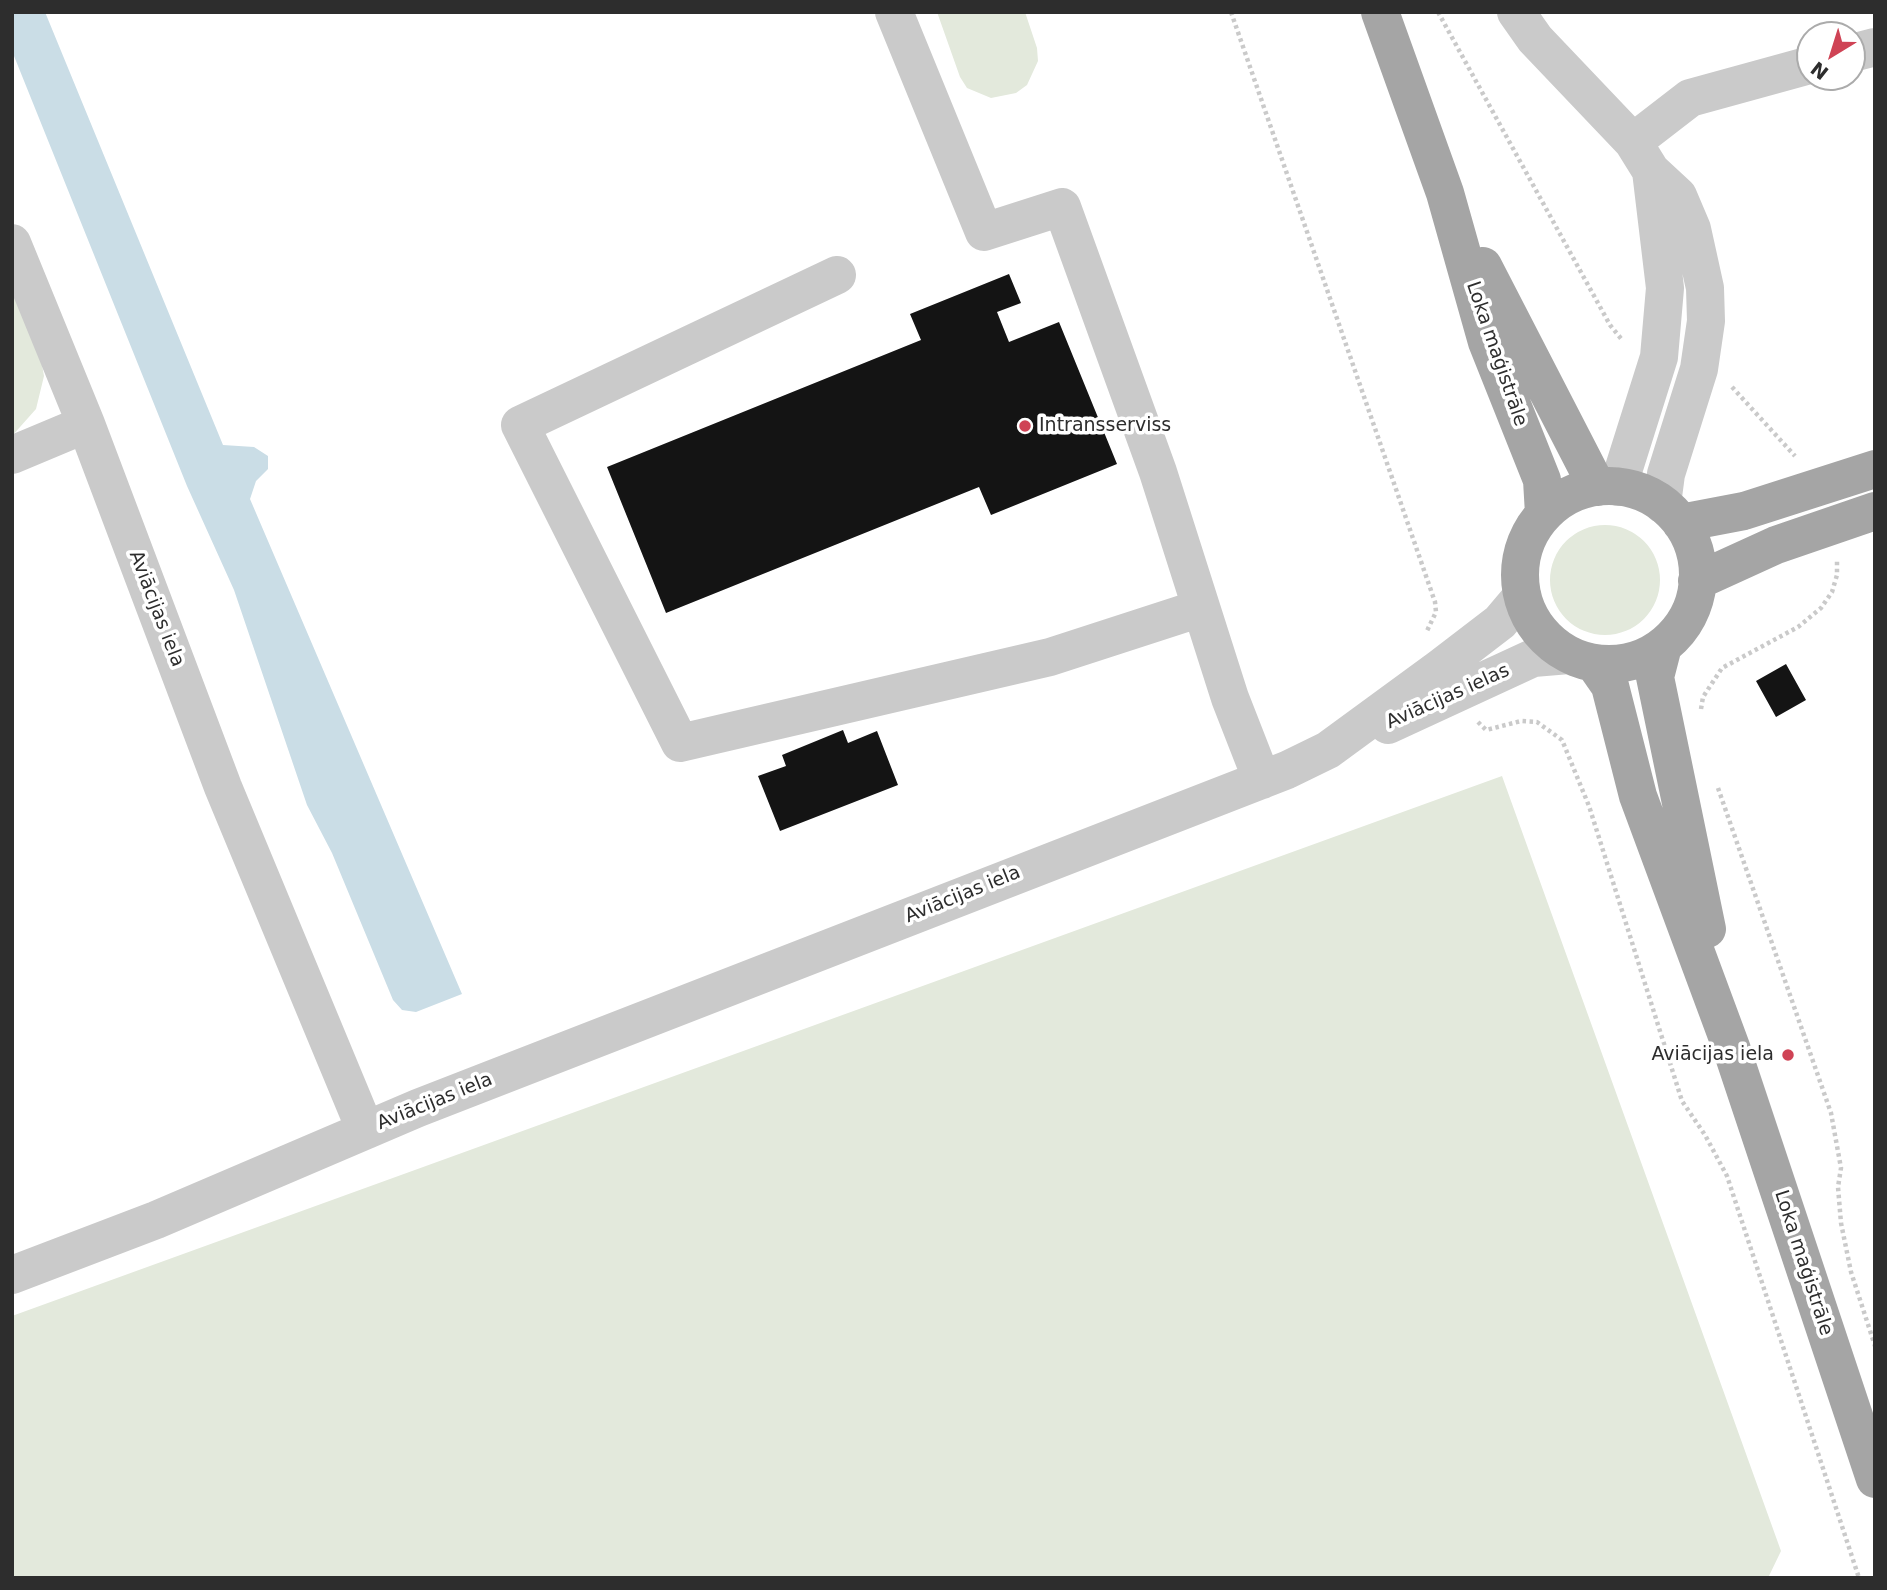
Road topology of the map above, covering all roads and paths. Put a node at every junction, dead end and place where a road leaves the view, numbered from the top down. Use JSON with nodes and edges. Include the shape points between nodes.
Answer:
{"nodes":[{"id":1,"x":894,"y":12,"type":"edge"},
{"id":2,"x":1231,"y":12,"type":"edge"},
{"id":3,"x":1380,"y":12,"type":"edge"},
{"id":4,"x":1516,"y":12,"type":"edge"},
{"id":5,"x":1796,"y":69,"type":"edge"},
{"id":6,"x":1642,"y":157,"type":"junction"},
{"id":7,"x":1445,"y":193,"type":"junction"},
{"id":8,"x":12,"y":243,"type":"edge"},
{"id":9,"x":837,"y":275,"type":"dead end"},
{"id":10,"x":86,"y":424,"type":"junction"},
{"id":11,"x":12,"y":454,"type":"edge"},
{"id":12,"x":1875,"y":469,"type":"edge"},
{"id":13,"x":1607,"y":487,"type":"junction"},
{"id":14,"x":1875,"y":511,"type":"edge"},
{"id":15,"x":1544,"y":514,"type":"junction"},
{"id":16,"x":1672,"y":514,"type":"junction"},
{"id":17,"x":1836,"y":559,"type":"dead end"},
{"id":18,"x":1698,"y":581,"type":"junction"},
{"id":19,"x":1522,"y":596,"type":"junction"},
{"id":20,"x":1201,"y":608,"type":"junction"},
{"id":21,"x":1663,"y":646,"type":"junction"},
{"id":22,"x":1582,"y":659,"type":"junction"},
{"id":23,"x":1448,"y":682,"type":"junction"},
{"id":24,"x":1700,"y":713,"type":"dead end"},
{"id":25,"x":1328,"y":750,"type":"joint"},
{"id":26,"x":1713,"y":775,"type":"dead end"},
{"id":27,"x":1262,"y":780,"type":"junction"},
{"id":28,"x":1731,"y":1047,"type":"junction"},
{"id":29,"x":365,"y":1129,"type":"junction"},
{"id":30,"x":12,"y":1275,"type":"edge"},
{"id":31,"x":1875,"y":1346,"type":"edge"},
{"id":32,"x":1875,"y":1479,"type":"edge"},
{"id":33,"x":1858,"y":1578,"type":"edge"}],
"edges":[{"from":1,"to":20,"type":"street","via":[[984,232],[1062,207],[1158,472]]},
{"from":2,"to":23,"type":"path","via":[[1435,602],[1436,612],[1423,645]]},
{"from":3,"to":7,"type":"main road","name":"Loka maģistrāle"},
{"from":4,"to":6,"type":"street"},
{"from":5,"to":6,"type":"street","via":[[1690,98]]},
{"from":6,"to":13,"type":"street","via":[[1665,288],[1659,357]]},
{"from":6,"to":16,"type":"street","via":[[1678,196],[1692,229],[1705,288],[1699,369],[1666,474]]},
{"from":7,"to":13,"type":"main road","name":"Loka maģistrāle"},
{"from":7,"to":15,"type":"main road","name":"Loka maģistrāle","via":[[1488,342],[1542,480]]},
{"from":8,"to":10,"type":"street","name":"Aviācijas iela"},
{"from":9,"to":20,"type":"street","via":[[520,425],[680,743],[1050,657]]},
{"from":10,"to":11,"type":"street"},
{"from":10,"to":29,"type":"street","name":"Aviācijas iela","via":[[223,787]]},
{"from":12,"to":16,"type":"main road","via":[[1744,511]]},
{"from":13,"to":15,"type":"main road","via":[[1563,499]]},
{"from":13,"to":16,"type":"main road","via":[[1641,493]]},
{"from":14,"to":18,"type":"main road","via":[[1776,545]]},
{"from":15,"to":19,"type":"main road","via":[[1522,552]]},
{"from":16,"to":18,"type":"main road","via":[[1694,551]]},
{"from":17,"to":24,"type":"path","via":[[1832,592],[1821,608],[1798,627],[1722,667],[1703,697]]},
{"from":18,"to":21,"type":"main road","via":[[1687,617]]},
{"from":19,"to":22,"type":"main road","via":[[1531,620],[1548,640]]},
{"from":19,"to":23,"type":"street"},
{"from":20,"to":27,"type":"street"},
{"from":21,"to":22,"type":"main road","via":[[1630,661]]},
{"from":21,"to":28,"type":"main road","name":"Loka maģistrāle","via":[[1655,677]]},
{"from":22,"to":23,"type":"street","name":"Aviācijas ielas","via":[[1533,658]]},
{"from":22,"to":28,"type":"main road","name":"Loka maģistrāle","via":[[1610,686],[1638,796]]},
{"from":23,"to":25,"type":"street","name":"Aviācijas ielas"},
{"from":23,"to":33,"type":"path","via":[[1486,730],[1537,722],[1562,740],[1589,806],[1682,1101],[1727,1176]]},
{"from":25,"to":27,"type":"street","name":"Aviācijas iela"},
{"from":26,"to":31,"type":"path","via":[[1831,1113],[1841,1168],[1841,1223]]},
{"from":27,"to":29,"type":"street","name":"Aviācijas iela"},
{"from":28,"to":32,"type":"main road","name":"Loka maģistrāle"},
{"from":29,"to":30,"type":"street","name":"Aviācijas iela","via":[[156,1220]]}]}
